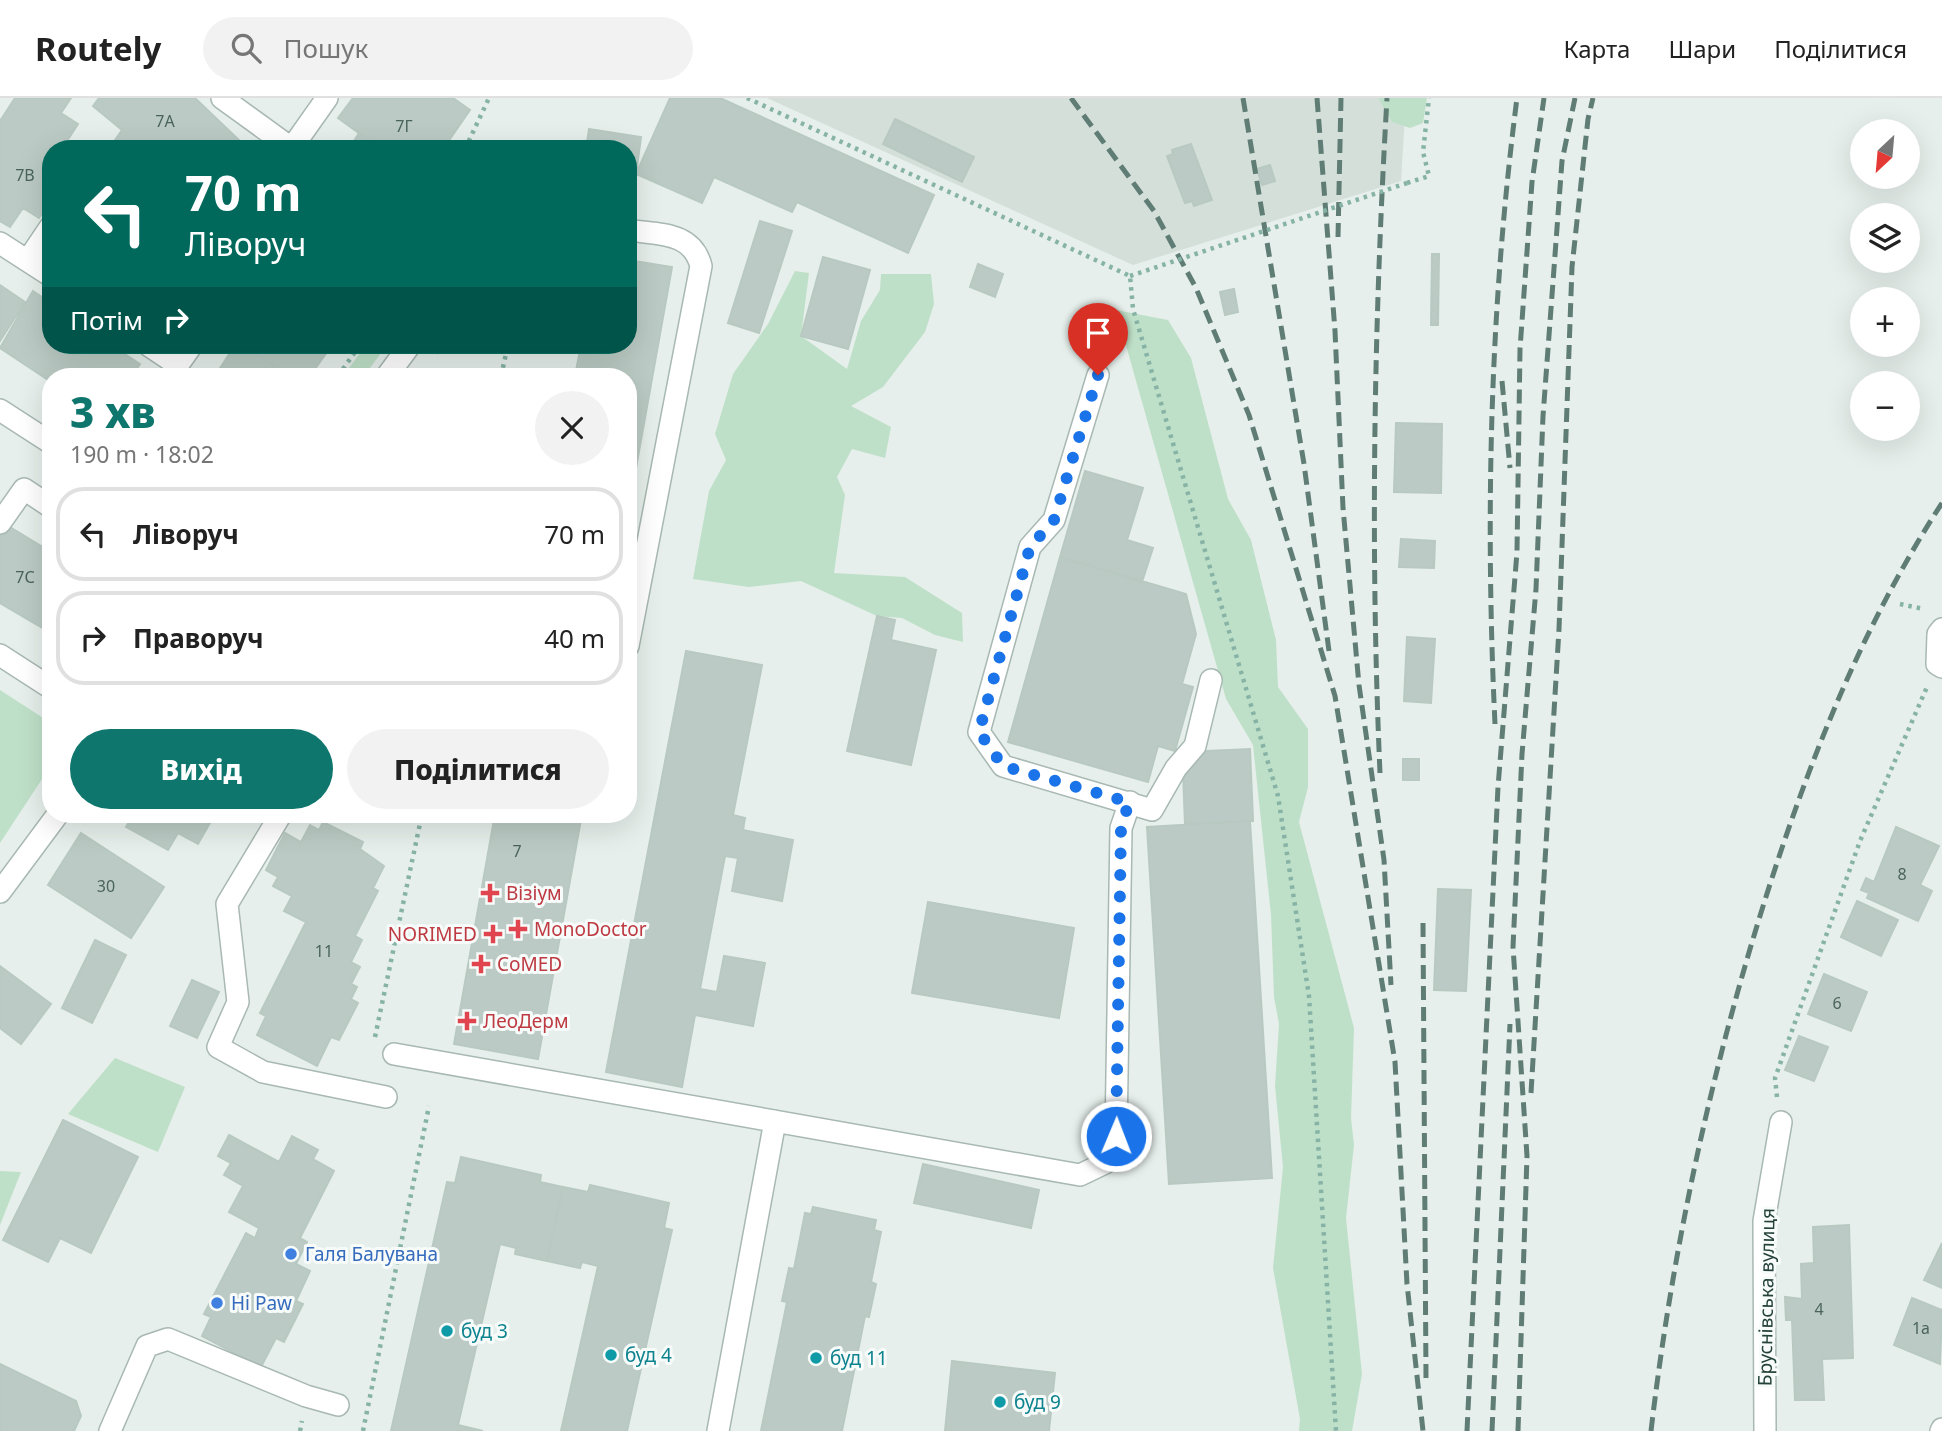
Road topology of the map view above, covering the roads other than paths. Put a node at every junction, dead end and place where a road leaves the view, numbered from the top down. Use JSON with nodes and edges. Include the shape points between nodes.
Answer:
{"nodes":[{"id":1,"x":222,"y":98,"type":"edge"},
{"id":2,"x":327,"y":98,"type":"edge"},
{"id":3,"x":280,"y":140,"type":"edge"},
{"id":4,"x":297,"y":140,"type":"edge"},
{"id":5,"x":637,"y":231,"type":"edge"},
{"id":6,"x":42,"y":239,"type":"edge"},
{"id":7,"x":0,"y":243,"type":"edge"},
{"id":8,"x":28,"y":260,"type":"junction"},
{"id":9,"x":42,"y":270,"type":"edge"},
{"id":10,"x":157,"y":354,"type":"edge"},
{"id":11,"x":171,"y":368,"type":"edge"},
{"id":12,"x":1098,"y":375,"type":"dead end"},
{"id":13,"x":0,"y":410,"type":"edge"},
{"id":14,"x":42,"y":437,"type":"edge"},
{"id":15,"x":42,"y":501,"type":"edge"},
{"id":16,"x":0,"y":523,"type":"edge"},
{"id":17,"x":637,"y":599,"type":"edge"},
{"id":18,"x":1942,"y":629,"type":"edge"},
{"id":19,"x":0,"y":655,"type":"edge"},
{"id":20,"x":1939,"y":665,"type":"edge"},
{"id":21,"x":1211,"y":680,"type":"dead end"},
{"id":22,"x":42,"y":682,"type":"edge"},
{"id":23,"x":1129,"y":802,"type":"junction"},
{"id":24,"x":51,"y":823,"type":"edge"},
{"id":25,"x":276,"y":823,"type":"edge"},
{"id":26,"x":0,"y":892,"type":"edge"},
{"id":27,"x":394,"y":1055,"type":"dead end"},
{"id":28,"x":386,"y":1097,"type":"dead end"},
{"id":29,"x":775,"y":1121,"type":"junction"},
{"id":30,"x":1781,"y":1122,"type":"road end"},
{"id":31,"x":338,"y":1405,"type":"dead end"},
{"id":32,"x":110,"y":1431,"type":"edge"},
{"id":33,"x":718,"y":1431,"type":"edge"},
{"id":34,"x":1765,"y":1431,"type":"edge"}],
"edges":[{"from":1,"to":3,"type":"street"},
{"from":2,"to":4,"type":"street"},
{"from":5,"to":17,"type":"street","via":[[681,238],[697,251],[701,266]]},
{"from":6,"to":8,"type":"street"},
{"from":7,"to":8,"type":"street"},
{"from":8,"to":9,"type":"street"},
{"from":10,"to":11,"type":"street"},
{"from":12,"to":23,"type":"street","via":[[1054,520],[1030,547],[979,732],[1003,766]]},
{"from":13,"to":14,"type":"street"},
{"from":15,"to":16,"type":"street","via":[[24,489]]},
{"from":18,"to":20,"type":"street","via":[[1938,634]]},
{"from":19,"to":22,"type":"street"},
{"from":21,"to":23,"type":"street","via":[[1195,746],[1176,768],[1152,810]]},
{"from":23,"to":29,"type":"street","via":[[1121,828],[1116,1136],[1105,1163],[1080,1175]]},
{"from":24,"to":26,"type":"street"},
{"from":25,"to":28,"type":"street","via":[[227,904],[238,1002],[218,1047],[263,1072]]},
{"from":27,"to":29,"type":"street"},
{"from":29,"to":33,"type":"street"},
{"from":30,"to":34,"type":"street","name":"Бруснівська вулиця","via":[[1764,1221]]},
{"from":31,"to":32,"type":"street","via":[[168,1339],[147,1346]]}]}
